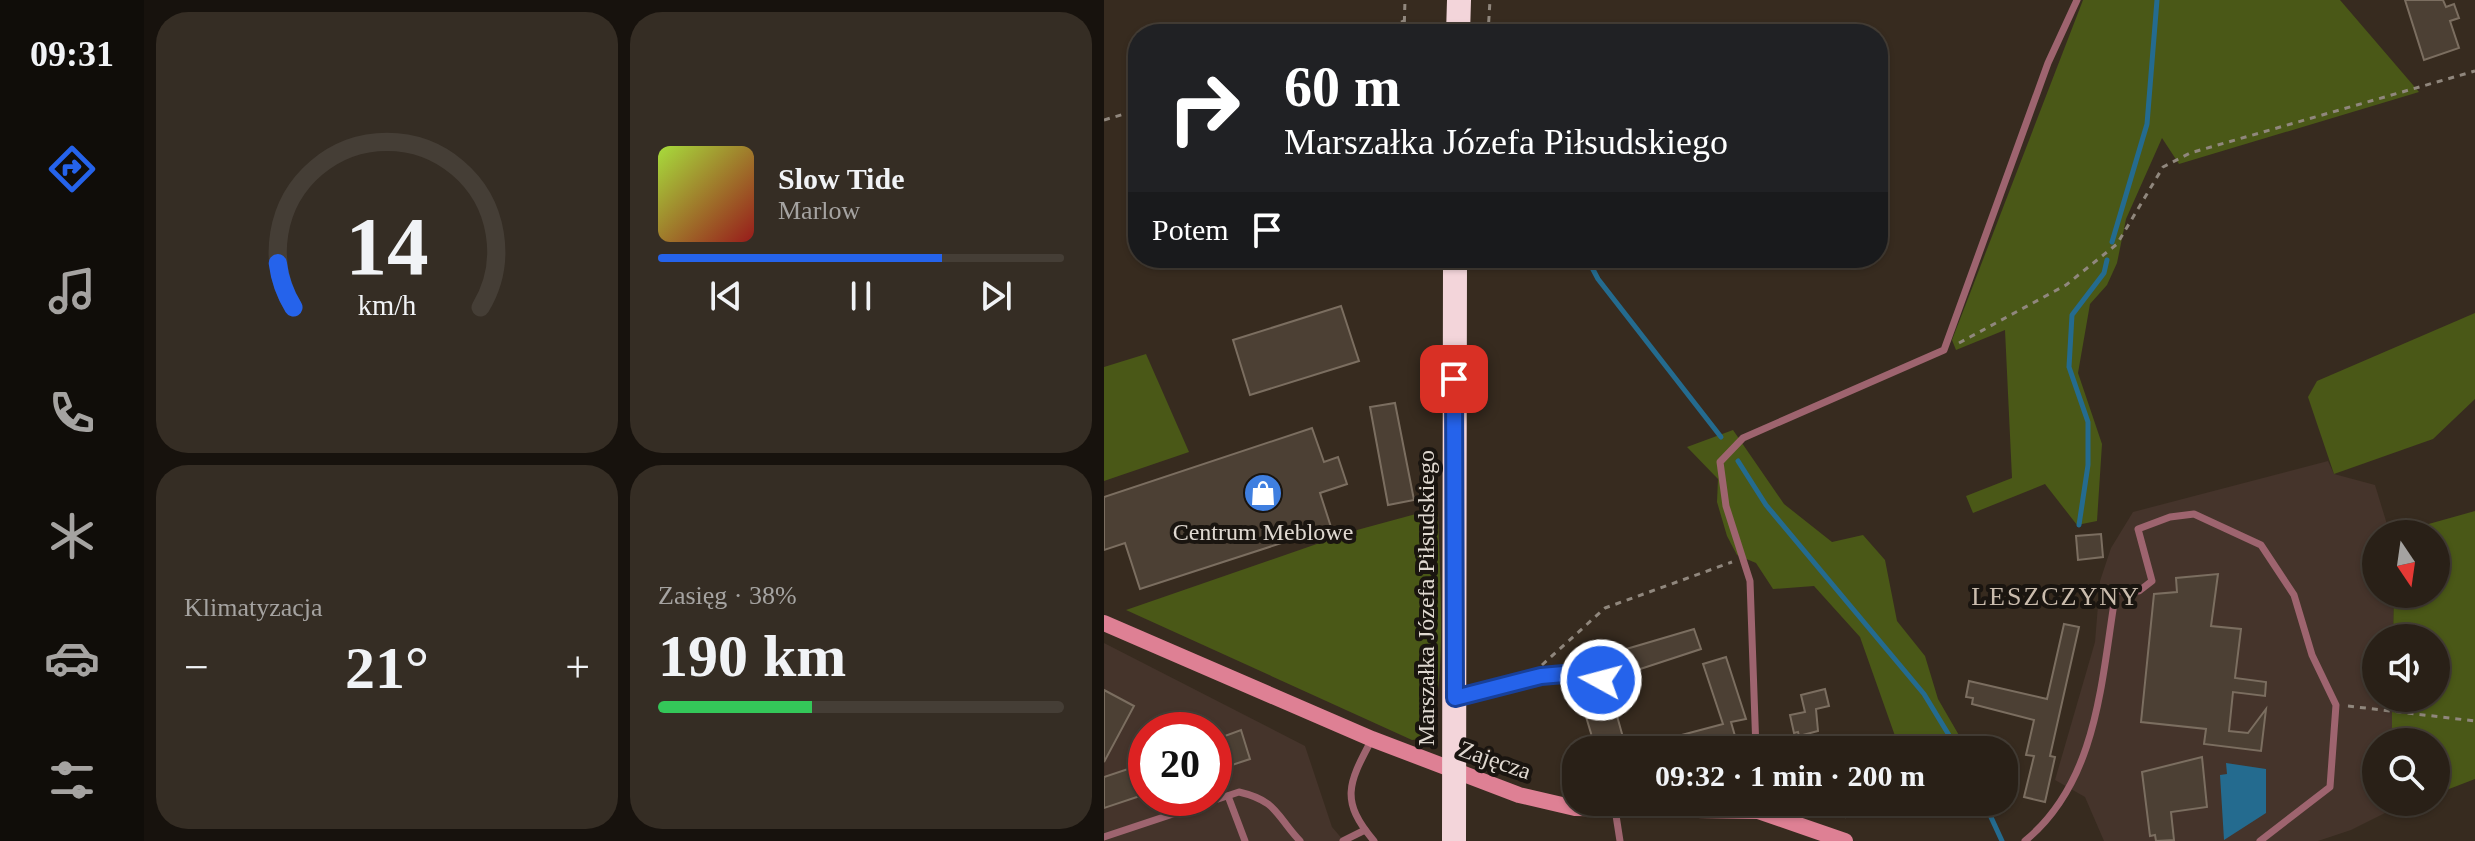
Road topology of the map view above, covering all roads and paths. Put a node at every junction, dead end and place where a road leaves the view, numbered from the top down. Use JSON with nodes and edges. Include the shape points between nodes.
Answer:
{"nodes":[{"id":1,"x":1405,"y":0,"type":"edge"},
{"id":2,"x":1459,"y":0,"type":"edge"},
{"id":3,"x":1490,"y":0,"type":"edge"},
{"id":4,"x":2077,"y":0,"type":"edge"},
{"id":5,"x":1404,"y":21,"type":"joint"},
{"id":6,"x":1395,"y":24,"type":"edge"},
{"id":7,"x":1458,"y":24,"type":"edge"},
{"id":8,"x":1489,"y":24,"type":"edge"},
{"id":9,"x":2475,"y":71,"type":"edge"},
{"id":10,"x":1128,"y":113,"type":"edge"},
{"id":11,"x":1104,"y":120,"type":"edge"},
{"id":12,"x":1455,"y":268,"type":"edge"},
{"id":13,"x":1944,"y":350,"type":"junction"},
{"id":14,"x":1743,"y":559,"type":"junction"},
{"id":15,"x":1106,"y":628,"type":"edge"},
{"id":16,"x":1528,"y":679,"type":"junction"},
{"id":17,"x":1601,"y":680,"type":"dead end"},
{"id":18,"x":1455,"y":698,"type":"junction"},
{"id":19,"x":2336,"y":705,"type":"junction"},
{"id":20,"x":2475,"y":721,"type":"edge"},
{"id":21,"x":1756,"y":736,"type":"edge"},
{"id":22,"x":1372,"y":739,"type":"junction"},
{"id":23,"x":1454,"y":772,"type":"junction"},
{"id":24,"x":1232,"y":795,"type":"edge"},
{"id":25,"x":1562,"y":805,"type":"edge"},
{"id":26,"x":1232,"y":807,"type":"edge"},
{"id":27,"x":1168,"y":816,"type":"edge"},
{"id":28,"x":1616,"y":816,"type":"edge"},
{"id":29,"x":1781,"y":816,"type":"edge"},
{"id":30,"x":1365,"y":830,"type":"junction"},
{"id":31,"x":1104,"y":837,"type":"edge"},
{"id":32,"x":1245,"y":841,"type":"edge"},
{"id":33,"x":1300,"y":841,"type":"edge"},
{"id":34,"x":1343,"y":841,"type":"edge"},
{"id":35,"x":1374,"y":841,"type":"edge"},
{"id":36,"x":1454,"y":841,"type":"edge"},
{"id":37,"x":1620,"y":841,"type":"edge"},
{"id":38,"x":1845,"y":841,"type":"edge"},
{"id":39,"x":2025,"y":841,"type":"edge"},
{"id":40,"x":2260,"y":841,"type":"edge"}],
"edges":[{"from":1,"to":5,"type":"path"},
{"from":2,"to":7,"type":"highway"},
{"from":3,"to":8,"type":"path"},
{"from":4,"to":13,"type":"lane","via":[[2048,63]]},
{"from":5,"to":6,"type":"path"},
{"from":9,"to":13,"type":"path","via":[[2190,153],[2163,167],[2117,244],[2066,285]]},
{"from":10,"to":11,"type":"path"},
{"from":12,"to":18,"type":"highway","name":"Marszałka Józefa Piłsudskiego"},
{"from":13,"to":14,"type":"lane","via":[[1743,438],[1720,462],[1726,506]]},
{"from":14,"to":16,"type":"path","via":[[1605,608]]},
{"from":14,"to":21,"type":"lane","via":[[1750,581]]},
{"from":15,"to":22,"type":"street","name":"Zajęcza"},
{"from":16,"to":17,"type":"lane","via":[[1564,674]]},
{"from":16,"to":18,"type":"lane"},
{"from":18,"to":23,"type":"highway","name":"Marszałka Józefa Piłsudskiego"},
{"from":19,"to":20,"type":"path"},
{"from":19,"to":39,"type":"lane","via":[[2312,655],[2294,595],[2261,545],[2194,514],[2138,529],[2152,581],[2139,591],[2116,591],[2090,742],[2050,820]]},
{"from":19,"to":40,"type":"lane","via":[[2330,787]]},
{"from":22,"to":23,"type":"street","name":"Zajęcza"},
{"from":22,"to":30,"type":"lane","via":[[1349,788],[1353,813]]},
{"from":23,"to":25,"type":"street","name":"Zajęcza"},
{"from":23,"to":36,"type":"highway","name":"Marszałka Józefa Piłsudskiego"},
{"from":24,"to":33,"type":"lane","via":[[1262,797]]},
{"from":26,"to":32,"type":"lane"},
{"from":27,"to":31,"type":"lane"},
{"from":28,"to":37,"type":"lane"},
{"from":29,"to":38,"type":"street","name":"Zajęcza"},
{"from":30,"to":34,"type":"lane"},
{"from":30,"to":35,"type":"lane"}]}
